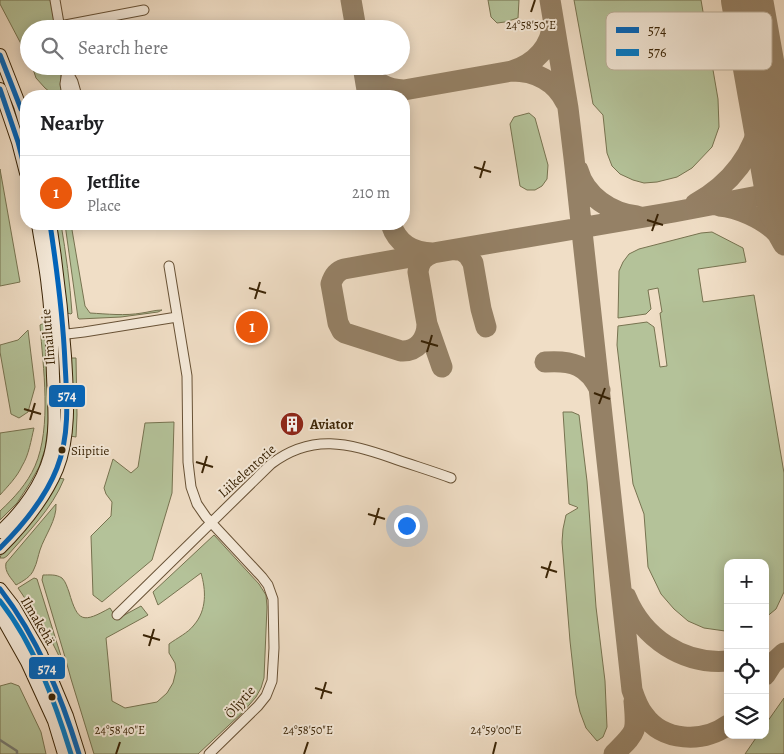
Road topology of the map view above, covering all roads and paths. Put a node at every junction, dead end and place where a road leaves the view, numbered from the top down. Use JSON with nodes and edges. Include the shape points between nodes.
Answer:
{"nodes":[{"id":1,"x":55,"y":0,"type":"edge"},
{"id":2,"x":144,"y":10,"type":"dead end"},
{"id":3,"x":59,"y":20,"type":"edge"},
{"id":4,"x":95,"y":20,"type":"edge"},
{"id":5,"x":0,"y":55,"type":"edge"},
{"id":6,"x":67,"y":75,"type":"edge"},
{"id":7,"x":70,"y":75,"type":"edge"},
{"id":8,"x":0,"y":89,"type":"edge"},
{"id":9,"x":67,"y":90,"type":"edge"},
{"id":10,"x":75,"y":90,"type":"edge"},
{"id":11,"x":20,"y":106,"type":"edge"},
{"id":12,"x":20,"y":137,"type":"edge"},
{"id":13,"x":39,"y":230,"type":"edge"},
{"id":14,"x":51,"y":230,"type":"edge"},
{"id":15,"x":169,"y":266,"type":"dead end"},
{"id":16,"x":177,"y":317,"type":"junction"},
{"id":17,"x":57,"y":335,"type":"junction"},
{"id":18,"x":451,"y":478,"type":"dead end"},
{"id":19,"x":210,"y":523,"type":"junction"},
{"id":20,"x":0,"y":532,"type":"edge"},
{"id":21,"x":0,"y":548,"type":"edge"},
{"id":22,"x":0,"y":589,"type":"edge"},
{"id":23,"x":0,"y":614,"type":"edge"},
{"id":24,"x":117,"y":615,"type":"dead end"},
{"id":25,"x":64,"y":754,"type":"edge"},
{"id":26,"x":79,"y":754,"type":"edge"},
{"id":27,"x":209,"y":754,"type":"edge"}],
"edges":[{"from":1,"to":3,"type":"street"},
{"from":2,"to":4,"type":"street"},
{"from":5,"to":11,"type":"main road"},
{"from":6,"to":9,"type":"street"},
{"from":7,"to":10,"type":"street"},
{"from":8,"to":12,"type":"main road"},
{"from":13,"to":17,"type":"main road","name":"Ilmailutie"},
{"from":14,"to":17,"type":"main road","name":"Ilmailutie","via":[[58,272]]},
{"from":15,"to":16,"type":"street"},
{"from":16,"to":17,"type":"street"},
{"from":16,"to":19,"type":"street","via":[[187,376],[191,487],[197,504]]},
{"from":17,"to":20,"type":"main road","name":"Ilmailutie","via":[[50,457],[34,492]]},
{"from":17,"to":21,"type":"main road","name":"Ilmailutie","via":[[67,382],[62,452],[54,476],[30,517]]},
{"from":18,"to":19,"type":"street","name":"Liikelentotie","via":[[355,447],[335,443],[314,445],[294,450],[271,464]]},
{"from":19,"to":24,"type":"street","name":"Liikelentotie"},
{"from":19,"to":27,"type":"street","name":"Öljytie","via":[[268,585],[273,599],[274,628],[272,680],[266,696]]},
{"from":22,"to":26,"type":"main road","name":"Ilmakehä","via":[[41,654],[68,716]]},
{"from":23,"to":25,"type":"main road","via":[[54,721]]}]}
